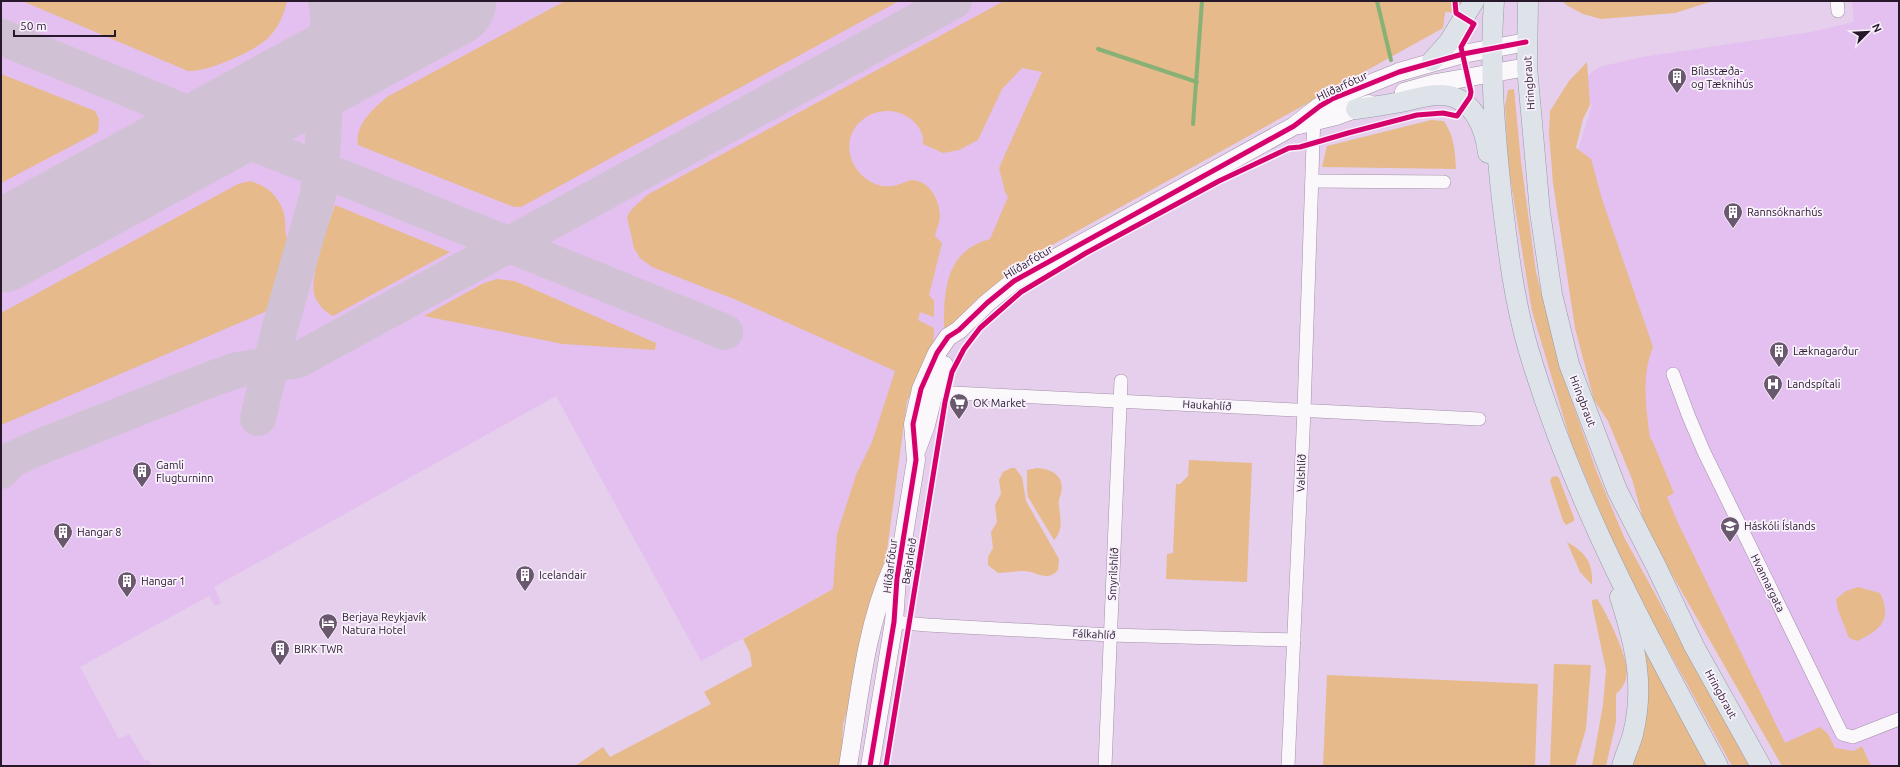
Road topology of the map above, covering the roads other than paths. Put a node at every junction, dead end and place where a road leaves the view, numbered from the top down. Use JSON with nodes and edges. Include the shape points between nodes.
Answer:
{"nodes":[{"id":1,"x":1474,"y":1,"type":"edge"},
{"id":2,"x":1494,"y":1,"type":"edge"},
{"id":3,"x":1528,"y":1,"type":"edge"},
{"id":4,"x":1526,"y":42,"type":"junction"},
{"id":5,"x":1491,"y":48,"type":"junction"},
{"id":6,"x":1432,"y":61,"type":"junction"},
{"id":7,"x":1527,"y":67,"type":"junction"},
{"id":8,"x":1492,"y":73,"type":"junction"},
{"id":9,"x":1356,"y":109,"type":"junction"},
{"id":10,"x":1314,"y":116,"type":"junction"},
{"id":11,"x":1312,"y":181,"type":"junction"},
{"id":12,"x":1444,"y":182,"type":"dead end"},
{"id":13,"x":1504,"y":214,"type":"junction"},
{"id":14,"x":959,"y":330,"type":"junction"},
{"id":15,"x":1673,"y":374,"type":"dead end"},
{"id":16,"x":1121,"y":381,"type":"dead end"},
{"id":17,"x":934,"y":392,"type":"junction"},
{"id":18,"x":1121,"y":401,"type":"junction"},
{"id":19,"x":1304,"y":410,"type":"junction"},
{"id":20,"x":1480,"y":419,"type":"dead end"},
{"id":21,"x":916,"y":451,"type":"junction"},
{"id":22,"x":1602,"y":542,"type":"junction"},
{"id":23,"x":902,"y":543,"type":"junction"},
{"id":24,"x":1656,"y":566,"type":"junction"},
{"id":25,"x":894,"y":622,"type":"junction"},
{"id":26,"x":1110,"y":635,"type":"junction"},
{"id":27,"x":1294,"y":640,"type":"junction"},
{"id":28,"x":1899,"y":719,"type":"edge"},
{"id":29,"x":848,"y":766,"type":"edge"},
{"id":30,"x":870,"y":766,"type":"edge"},
{"id":31,"x":1105,"y":766,"type":"edge"},
{"id":32,"x":1288,"y":766,"type":"edge"},
{"id":33,"x":1622,"y":766,"type":"edge"},
{"id":34,"x":1718,"y":766,"type":"edge"},
{"id":35,"x":1762,"y":766,"type":"edge"},
{"id":36,"x":1773,"y":766,"type":"edge"}],
"edges":[{"from":1,"to":6,"type":"main road","via":[[1449,42]]},
{"from":2,"to":5,"type":"main road"},
{"from":3,"to":4,"type":"main road","name":"Hringbraut"},
{"from":4,"to":5,"type":"street","name":"Hlíðarfótur"},
{"from":4,"to":7,"type":"main road","name":"Hringbraut"},
{"from":5,"to":6,"type":"street","name":"Hlíðarfótur"},
{"from":5,"to":8,"type":"main road"},
{"from":6,"to":10,"type":"street","name":"Hlíðarfótur","via":[[1348,92]]},
{"from":7,"to":8,"type":"street","name":"Hlíðarfótur"},
{"from":7,"to":24,"type":"main road","name":"Hringbraut","via":[[1541,220],[1552,294],[1569,364],[1616,490]]},
{"from":8,"to":9,"type":"street","name":"Hlíðarfótur","via":[[1436,83]]},
{"from":8,"to":13,"type":"main road","via":[[1497,157]]},
{"from":9,"to":10,"type":"street","name":"Hlíðarfótur"},
{"from":9,"to":13,"type":"main road","via":[[1444,95],[1465,104],[1475,114],[1482,130],[1492,180]]},
{"from":10,"to":11,"type":"street","name":"Valshlíð"},
{"from":10,"to":14,"type":"street","name":"Hlíðarfótur","via":[[1014,281]]},
{"from":11,"to":12,"type":"street"},
{"from":11,"to":19,"type":"street","name":"Valshlíð"},
{"from":13,"to":22,"type":"main road","via":[[1514,289],[1529,349],[1558,436]]},
{"from":14,"to":17,"type":"street","name":"Hlíðarfótur","via":[[956,343]]},
{"from":14,"to":21,"type":"street","name":"Hlíðarfótur","via":[[948,337],[937,353],[921,389],[913,424]]},
{"from":15,"to":28,"type":"street","name":"Hvannargata","via":[[1704,452],[1842,734],[1853,737]]},
{"from":16,"to":18,"type":"street","name":"Smyrilshlíð"},
{"from":17,"to":18,"type":"street","name":"Haukahlíð"},
{"from":17,"to":21,"type":"street","name":"Hlíðarfótur"},
{"from":18,"to":19,"type":"street","name":"Haukahlíð"},
{"from":18,"to":26,"type":"street","name":"Smyrilshlíð"},
{"from":19,"to":20,"type":"street","name":"Haukahlíð"},
{"from":19,"to":27,"type":"street","name":"Valshlíð"},
{"from":21,"to":23,"type":"street","name":"Hlíðarfótur"},
{"from":22,"to":33,"type":"main road","via":[[1636,654],[1639,695],[1633,734]]},
{"from":22,"to":34,"type":"main road"},
{"from":23,"to":25,"type":"street","name":"Hlíðarfótur"},
{"from":23,"to":29,"type":"street","name":"Hlíðarfótur","via":[[887,579],[872,632]]},
{"from":24,"to":35,"type":"main road","name":"Hringbraut","via":[[1694,646]]},
{"from":24,"to":36,"type":"main road"},
{"from":25,"to":26,"type":"street","name":"Fálkahlíð"},
{"from":25,"to":30,"type":"street","name":"Hlíðarfótur"},
{"from":26,"to":27,"type":"street","name":"Fálkahlíð"},
{"from":26,"to":31,"type":"street","name":"Smyrilshlíð"},
{"from":27,"to":32,"type":"street","name":"Valshlíð"}]}
